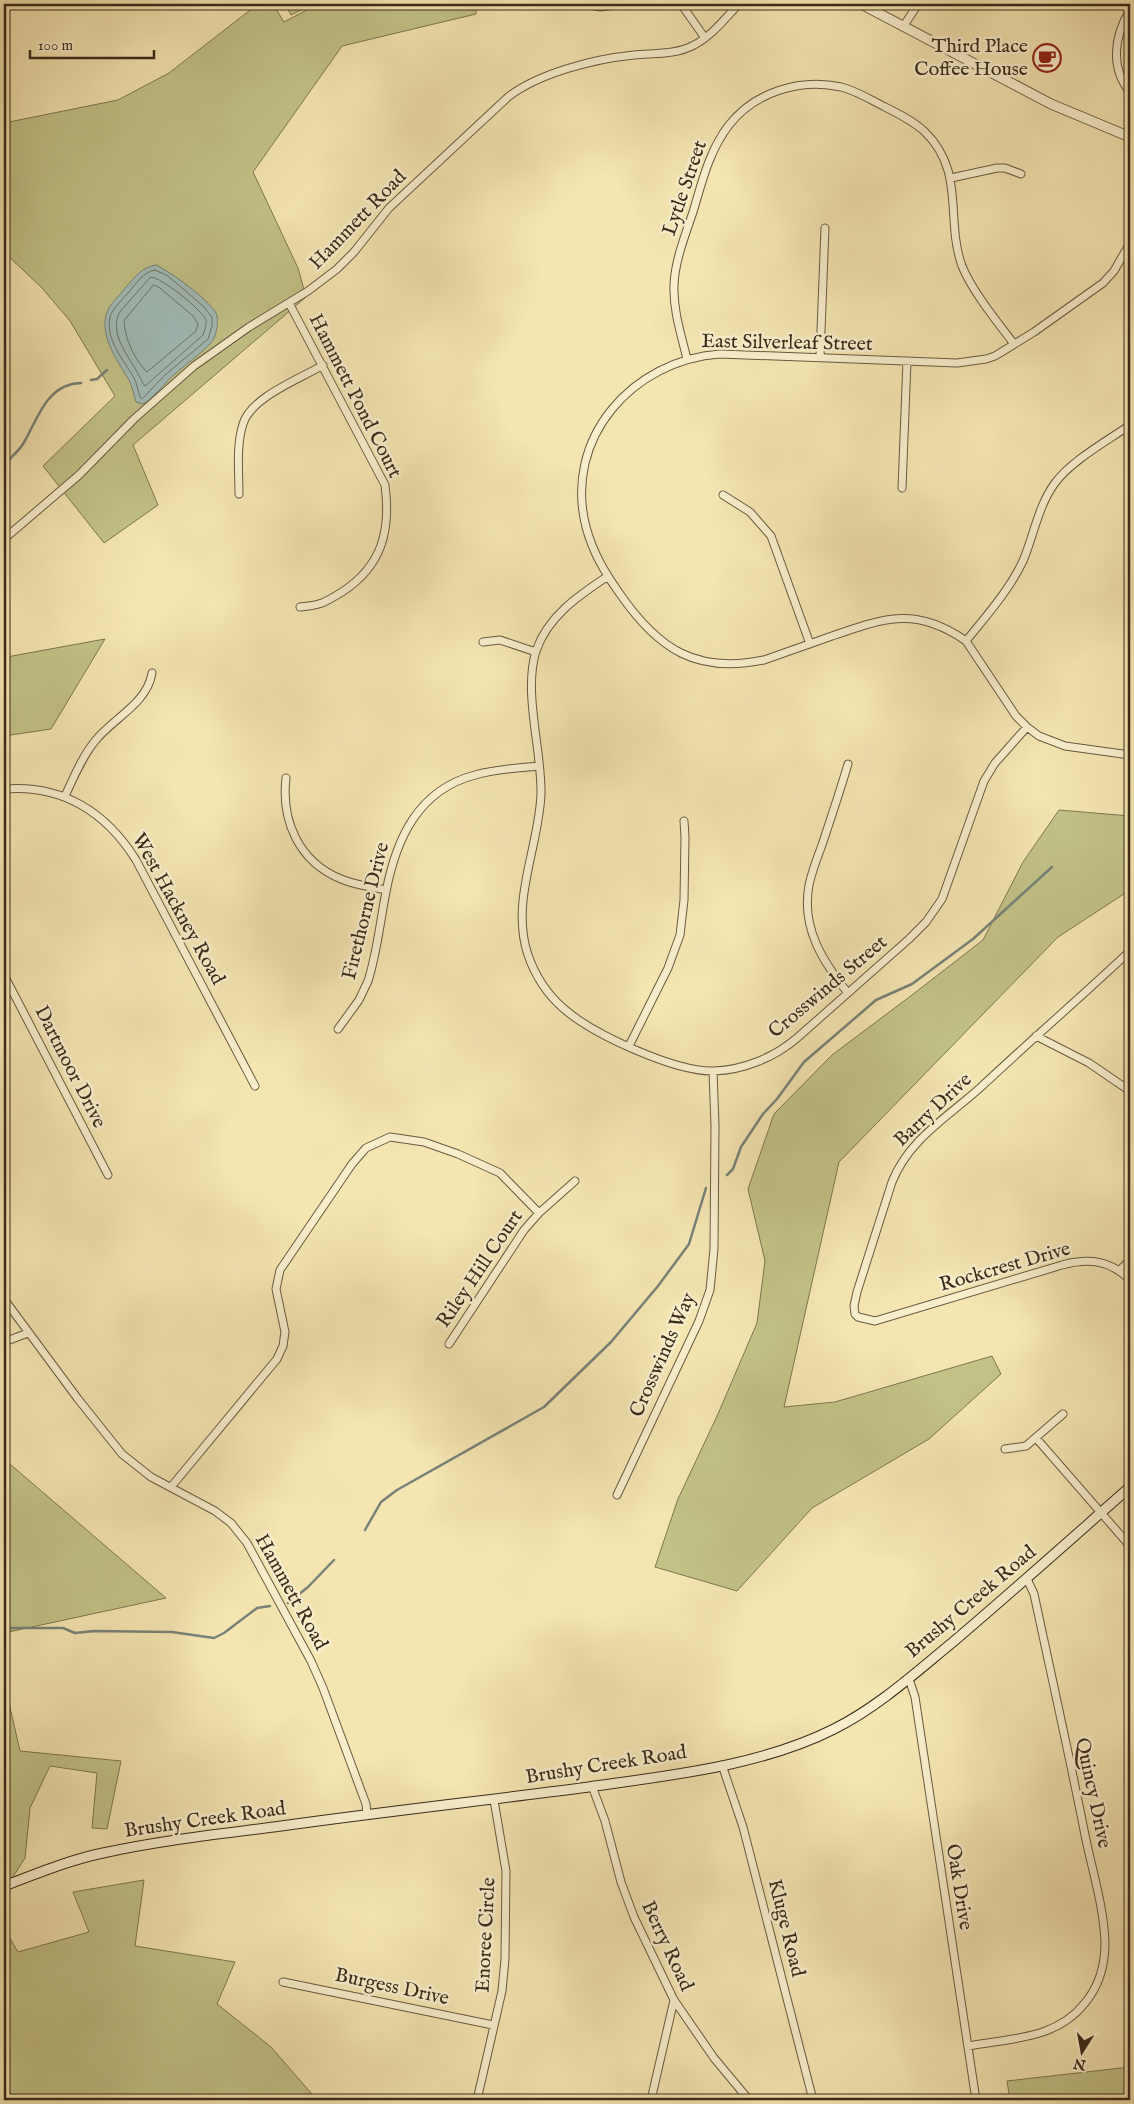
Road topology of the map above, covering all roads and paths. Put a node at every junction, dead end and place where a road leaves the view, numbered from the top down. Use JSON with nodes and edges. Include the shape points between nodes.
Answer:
{"nodes":[{"id":1,"x":586,"y":4,"type":"edge"},
{"id":2,"x":623,"y":4,"type":"edge"},
{"id":3,"x":681,"y":4,"type":"edge"},
{"id":4,"x":738,"y":4,"type":"edge"},
{"id":5,"x":861,"y":4,"type":"edge"},
{"id":6,"x":918,"y":4,"type":"edge"},
{"id":7,"x":1130,"y":10,"type":"edge"},
{"id":8,"x":903,"y":27,"type":"junction"},
{"id":9,"x":705,"y":38,"type":"junction"},
{"id":10,"x":1130,"y":92,"type":"edge"},
{"id":11,"x":1130,"y":138,"type":"edge"},
{"id":12,"x":1021,"y":174,"type":"dead end"},
{"id":13,"x":951,"y":178,"type":"junction"},
{"id":14,"x":825,"y":228,"type":"dead end"},
{"id":15,"x":1130,"y":243,"type":"edge"},
{"id":16,"x":289,"y":303,"type":"junction"},
{"id":17,"x":1014,"y":344,"type":"junction"},
{"id":18,"x":820,"y":357,"type":"junction"},
{"id":19,"x":687,"y":359,"type":"junction"},
{"id":20,"x":906,"y":361,"type":"junction"},
{"id":21,"x":323,"y":365,"type":"junction"},
{"id":22,"x":1130,"y":425,"type":"edge"},
{"id":23,"x":902,"y":488,"type":"dead end"},
{"id":24,"x":239,"y":494,"type":"dead end"},
{"id":25,"x":723,"y":495,"type":"dead end"},
{"id":26,"x":4,"y":539,"type":"edge"},
{"id":27,"x":608,"y":576,"type":"junction"},
{"id":28,"x":300,"y":607,"type":"dead end"},
{"id":29,"x":966,"y":641,"type":"junction"},
{"id":30,"x":483,"y":642,"type":"dead end"},
{"id":31,"x":810,"y":644,"type":"junction"},
{"id":32,"x":536,"y":652,"type":"junction"},
{"id":33,"x":152,"y":673,"type":"dead end"},
{"id":34,"x":1026,"y":728,"type":"junction"},
{"id":35,"x":1130,"y":756,"type":"edge"},
{"id":36,"x":848,"y":764,"type":"dead end"},
{"id":37,"x":539,"y":766,"type":"junction"},
{"id":38,"x":286,"y":778,"type":"dead end"},
{"id":39,"x":4,"y":789,"type":"edge"},
{"id":40,"x":65,"y":796,"type":"junction"},
{"id":41,"x":684,"y":822,"type":"dead end"},
{"id":42,"x":386,"y":890,"type":"junction"},
{"id":43,"x":1130,"y":951,"type":"edge"},
{"id":44,"x":4,"y":975,"type":"edge"},
{"id":45,"x":848,"y":993,"type":"junction"},
{"id":46,"x":338,"y":1029,"type":"dead end"},
{"id":47,"x":1036,"y":1036,"type":"junction"},
{"id":48,"x":630,"y":1046,"type":"junction"},
{"id":49,"x":713,"y":1071,"type":"junction"},
{"id":50,"x":255,"y":1086,"type":"dead end"},
{"id":51,"x":1130,"y":1091,"type":"edge"},
{"id":52,"x":108,"y":1175,"type":"dead end"},
{"id":53,"x":575,"y":1181,"type":"dead end"},
{"id":54,"x":539,"y":1213,"type":"junction"},
{"id":55,"x":1130,"y":1260,"type":"edge"},
{"id":56,"x":1120,"y":1270,"type":"junction"},
{"id":57,"x":1130,"y":1280,"type":"edge"},
{"id":58,"x":4,"y":1299,"type":"edge"},
{"id":59,"x":886,"y":1319,"type":"joint"},
{"id":60,"x":28,"y":1333,"type":"junction"},
{"id":61,"x":4,"y":1342,"type":"edge"},
{"id":62,"x":449,"y":1344,"type":"dead end"},
{"id":63,"x":1063,"y":1414,"type":"dead end"},
{"id":64,"x":1036,"y":1438,"type":"junction"},
{"id":65,"x":1005,"y":1449,"type":"dead end"},
{"id":66,"x":171,"y":1487,"type":"junction"},
{"id":67,"x":1130,"y":1487,"type":"edge"},
{"id":68,"x":616,"y":1495,"type":"dead end"},
{"id":69,"x":1102,"y":1512,"type":"junction"},
{"id":70,"x":1130,"y":1546,"type":"edge"},
{"id":71,"x":1027,"y":1580,"type":"junction"},
{"id":72,"x":909,"y":1679,"type":"junction"},
{"id":73,"x":722,"y":1765,"type":"junction"},
{"id":74,"x":592,"y":1786,"type":"junction"},
{"id":75,"x":494,"y":1800,"type":"junction"},
{"id":76,"x":367,"y":1814,"type":"junction"},
{"id":77,"x":4,"y":1886,"type":"edge"},
{"id":78,"x":283,"y":1982,"type":"dead end"},
{"id":79,"x":674,"y":2000,"type":"junction"},
{"id":80,"x":493,"y":2025,"type":"junction"},
{"id":81,"x":968,"y":2046,"type":"junction"},
{"id":82,"x":477,"y":2100,"type":"edge"},
{"id":83,"x":651,"y":2100,"type":"edge"},
{"id":84,"x":750,"y":2100,"type":"edge"},
{"id":85,"x":813,"y":2100,"type":"edge"},
{"id":86,"x":976,"y":2100,"type":"edge"}],
"edges":[{"from":1,"to":2,"type":"street","via":[[600,7]]},
{"from":3,"to":9,"type":"street"},
{"from":4,"to":9,"type":"street","name":"Hammett Road"},
{"from":5,"to":8,"type":"main road"},
{"from":6,"to":8,"type":"street"},
{"from":7,"to":10,"type":"street","via":[[1122,23],[1116,52],[1121,81]]},
{"from":8,"to":11,"type":"main road","via":[[1051,104]]},
{"from":9,"to":16,"type":"street","name":"Hammett Road","via":[[676,51],[593,63],[546,76],[520,88],[389,208],[337,269]]},
{"from":12,"to":13,"type":"street","via":[[996,168]]},
{"from":13,"to":17,"type":"street","name":"Lytle Street","via":[[957,244],[963,267]]},
{"from":13,"to":19,"type":"street","name":"Lytle Street","via":[[940,151],[923,131],[853,91],[829,85],[801,85],[775,92],[752,104],[730,124],[714,149],[677,263],[675,307]]},
{"from":14,"to":18,"type":"street"},
{"from":15,"to":17,"type":"street","name":"East Silverleaf Street","via":[[1103,283]]},
{"from":16,"to":21,"type":"street","name":"Hammett Pond Court"},
{"from":16,"to":26,"type":"street","name":"Hammett Road","via":[[194,366],[134,419],[79,475]]},
{"from":17,"to":20,"type":"street","name":"East Silverleaf Street","via":[[986,359]]},
{"from":18,"to":19,"type":"street","name":"East Silverleaf Street","via":[[720,354]]},
{"from":18,"to":20,"type":"street","name":"East Silverleaf Street"},
{"from":19,"to":27,"type":"street","name":"East Silverleaf Street","via":[[658,370],[631,388],[608,414],[592,444],[583,478],[583,511],[593,548]]},
{"from":20,"to":23,"type":"street"},
{"from":21,"to":24,"type":"street","via":[[264,398],[250,410],[243,423],[240,440]]},
{"from":21,"to":28,"type":"street","name":"Hammett Pond Court","via":[[385,485],[386,526],[380,550],[369,570],[321,605]]},
{"from":22,"to":29,"type":"street","via":[[1075,464],[1056,482],[1044,503],[1013,580]]},
{"from":25,"to":31,"type":"street","via":[[750,512],[771,536]]},
{"from":27,"to":31,"type":"street","name":"East Silverleaf Street","via":[[649,631],[670,648],[694,658],[720,664],[744,664]]},
{"from":27,"to":32,"type":"street","name":"Crosswinds Street","via":[[556,616],[544,632]]},
{"from":29,"to":31,"type":"street","name":"East Silverleaf Street","via":[[929,622],[899,618],[872,622]]},
{"from":29,"to":34,"type":"street"},
{"from":30,"to":32,"type":"street","via":[[500,640]]},
{"from":32,"to":37,"type":"street","name":"Crosswinds Street","via":[[532,682]]},
{"from":33,"to":40,"type":"street","via":[[141,697],[104,730],[90,748]]},
{"from":34,"to":35,"type":"street","via":[[1065,746]]},
{"from":34,"to":45,"type":"street","name":"Crosswinds Street","via":[[995,763],[984,781],[935,912]]},
{"from":36,"to":45,"type":"street","via":[[811,876],[807,904],[810,928],[818,949]]},
{"from":37,"to":42,"type":"street","name":"Firethorne Drive","via":[[474,775],[436,795],[402,835]]},
{"from":37,"to":48,"type":"street","name":"Crosswinds Street","via":[[539,810],[523,910],[528,954],[542,984],[563,1008],[588,1026]]},
{"from":38,"to":42,"type":"street","via":[[284,796],[288,819],[294,836],[307,855],[340,879]]},
{"from":39,"to":40,"type":"street","name":"West Hackney Road","via":[[36,790]]},
{"from":40,"to":50,"type":"street","name":"West Hackney Road","via":[[105,822],[129,849]]},
{"from":41,"to":48,"type":"street","via":[[684,900],[680,935],[668,968]]},
{"from":42,"to":46,"type":"street","name":"Firethorne Drive","via":[[368,981]]},
{"from":43,"to":47,"type":"street","name":"Barry Drive"},
{"from":44,"to":52,"type":"street","name":"Dartmoor Drive"},
{"from":45,"to":49,"type":"street","name":"Crosswinds Street","via":[[780,1051],[742,1066]]},
{"from":47,"to":51,"type":"street","via":[[1089,1063]]},
{"from":47,"to":59,"type":"street","name":"Barry Drive","via":[[924,1135],[909,1150],[896,1171],[854,1306],[858,1317],[868,1321]]},
{"from":48,"to":49,"type":"street","name":"Crosswinds Street","via":[[669,1064]]},
{"from":49,"to":68,"type":"street","name":"Crosswinds Way","via":[[714,1249],[710,1290],[699,1321]]},
{"from":53,"to":54,"type":"street","name":"Riley Hill Court"},
{"from":54,"to":62,"type":"street","name":"Riley Hill Court","via":[[524,1230]]},
{"from":54,"to":66,"type":"street","via":[[500,1173],[458,1154],[424,1142],[390,1137],[366,1148],[280,1270],[276,1288],[285,1332],[277,1359]]},
{"from":55,"to":56,"type":"street"},
{"from":56,"to":57,"type":"street","name":"Rockcrest Drive"},
{"from":56,"to":59,"type":"street","name":"Rockcrest Drive","via":[[1100,1262],[1076,1261]]},
{"from":58,"to":60,"type":"street","name":"Hammett Road"},
{"from":60,"to":61,"type":"street"},
{"from":60,"to":66,"type":"street","name":"Hammett Road","via":[[122,1454],[151,1477]]},
{"from":63,"to":64,"type":"street"},
{"from":64,"to":65,"type":"street","via":[[1023,1447]]},
{"from":64,"to":69,"type":"street"},
{"from":66,"to":76,"type":"street","name":"Hammett Road","via":[[222,1516],[250,1548],[323,1688]]},
{"from":67,"to":69,"type":"main road","name":"Brushy Creek Road"},
{"from":69,"to":70,"type":"street"},
{"from":69,"to":71,"type":"main road","name":"Brushy Creek Road"},
{"from":71,"to":72,"type":"main road","name":"Brushy Creek Road"},
{"from":71,"to":81,"type":"street","name":"Quincy Drive","via":[[1034,1594],[1073,1774],[1103,1925],[1104,1953],[1091,1995],[1078,2011],[1060,2024],[1033,2036]]},
{"from":72,"to":73,"type":"main road","name":"Brushy Creek Road","via":[[832,1730],[772,1753]]},
{"from":72,"to":81,"type":"street","name":"Oak Drive"},
{"from":73,"to":74,"type":"main road","name":"Brushy Creek Road"},
{"from":73,"to":85,"type":"street","name":"Kluge Road","via":[[743,1827]]},
{"from":74,"to":75,"type":"main road","name":"Brushy Creek Road"},
{"from":74,"to":79,"type":"street","name":"Berry Road","via":[[634,1917]]},
{"from":75,"to":76,"type":"main road","name":"Brushy Creek Road"},
{"from":75,"to":80,"type":"street","name":"Enoree Circle","via":[[506,1871],[506,1910],[502,1991]]},
{"from":76,"to":77,"type":"main road","name":"Brushy Creek Road","via":[[188,1837],[101,1853]]},
{"from":78,"to":80,"type":"street","name":"Burgess Drive"},
{"from":79,"to":83,"type":"street"},
{"from":79,"to":84,"type":"street","name":"Berry Road","via":[[714,2058]]},
{"from":80,"to":82,"type":"street","name":"Enoree Circle"},
{"from":81,"to":86,"type":"street","name":"Oak Drive"}]}
